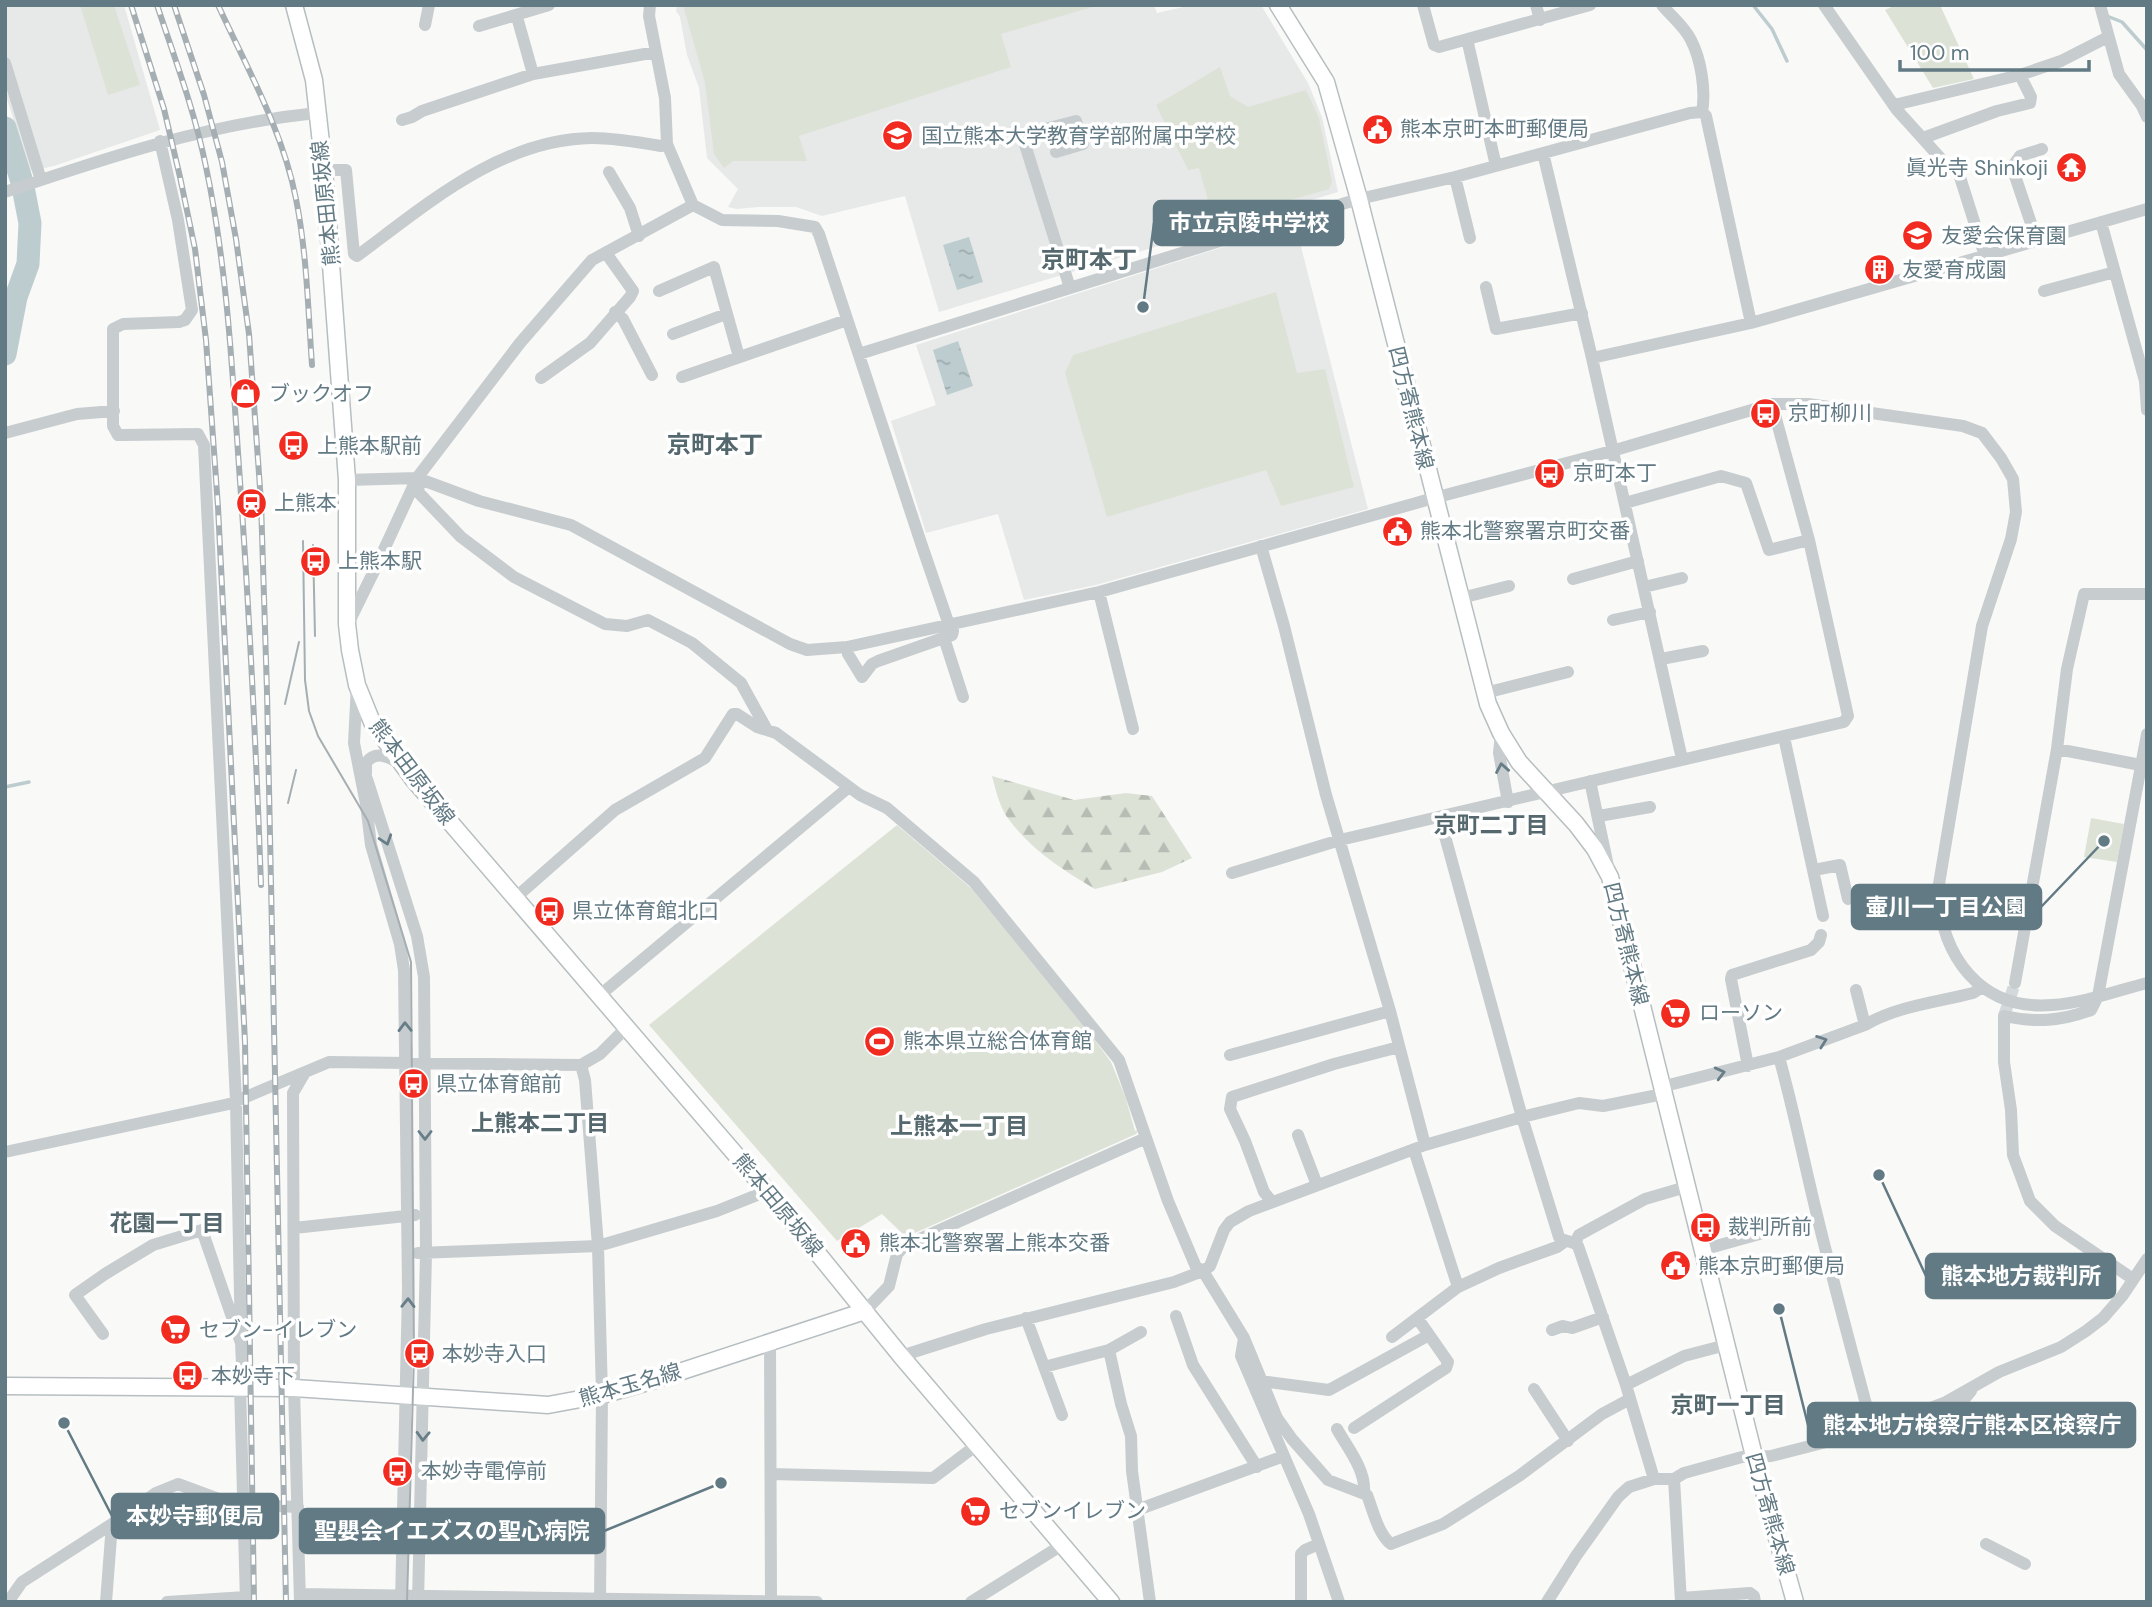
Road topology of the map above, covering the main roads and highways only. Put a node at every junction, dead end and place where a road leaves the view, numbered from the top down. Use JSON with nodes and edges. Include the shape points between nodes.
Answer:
{"nodes":[{"id":1,"x":294,"y":5,"type":"edge"},
{"id":2,"x":1278,"y":5,"type":"edge"},
{"id":3,"x":865,"y":1311,"type":"junction"},
{"id":4,"x":5,"y":1386,"type":"edge"},
{"id":5,"x":1111,"y":1602,"type":"edge"},
{"id":6,"x":1795,"y":1602,"type":"edge"}],
"edges":[{"from":1,"to":3,"type":"main road","name":"熊本田原坂線","via":[[314,80],[324,170],[347,480],[347,624],[357,685],[372,722],[514,899]]},
{"from":2,"to":6,"type":"main road","name":"四方寄熊本線","via":[[1326,82],[1485,693],[1519,762],[1576,824],[1610,877],[1754,1457]]},
{"from":3,"to":4,"type":"main road","name":"熊本玉名線","via":[[601,1395],[548,1405],[241,1386]]},
{"from":3,"to":5,"type":"main road"}]}
